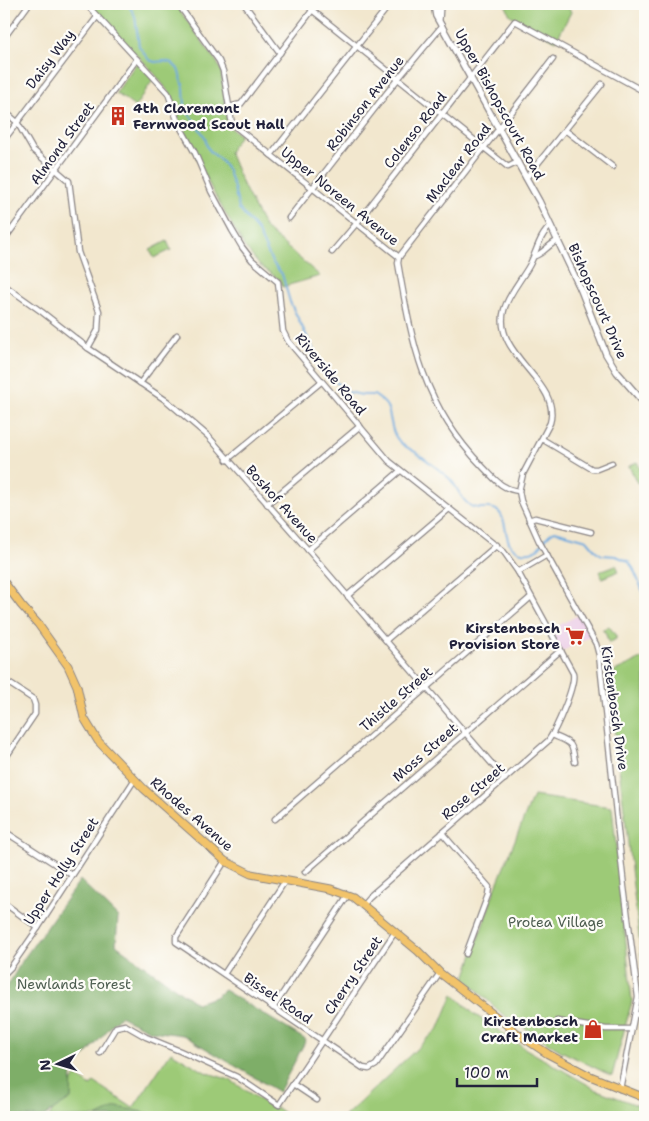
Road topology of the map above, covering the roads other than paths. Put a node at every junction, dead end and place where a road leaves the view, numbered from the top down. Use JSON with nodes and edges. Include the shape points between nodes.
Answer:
{"nodes":[{"id":1,"x":29,"y":4,"type":"edge"},
{"id":2,"x":86,"y":4,"type":"edge"},
{"id":3,"x":178,"y":4,"type":"edge"},
{"id":4,"x":244,"y":4,"type":"edge"},
{"id":5,"x":307,"y":4,"type":"edge"},
{"id":6,"x":317,"y":4,"type":"edge"},
{"id":7,"x":390,"y":4,"type":"edge"},
{"id":8,"x":434,"y":4,"type":"edge"},
{"id":9,"x":440,"y":4,"type":"edge"},
{"id":10,"x":312,"y":10,"type":"junction"},
{"id":11,"x":97,"y":16,"type":"junction"},
{"id":12,"x":439,"y":20,"type":"junction"},
{"id":13,"x":442,"y":26,"type":"junction"},
{"id":14,"x":4,"y":38,"type":"edge"},
{"id":15,"x":357,"y":47,"type":"junction"},
{"id":16,"x":280,"y":53,"type":"junction"},
{"id":17,"x":137,"y":59,"type":"junction"},
{"id":18,"x":553,"y":59,"type":"dead end"},
{"id":19,"x":470,"y":77,"type":"junction"},
{"id":20,"x":397,"y":80,"type":"junction"},
{"id":21,"x":602,"y":84,"type":"dead end"},
{"id":22,"x":645,"y":92,"type":"edge"},
{"id":23,"x":229,"y":108,"type":"junction"},
{"id":24,"x":4,"y":111,"type":"edge"},
{"id":25,"x":441,"y":114,"type":"junction"},
{"id":26,"x":17,"y":122,"type":"junction"},
{"id":27,"x":499,"y":128,"type":"junction"},
{"id":28,"x":565,"y":130,"type":"junction"},
{"id":29,"x":4,"y":140,"type":"edge"},
{"id":30,"x":484,"y":148,"type":"junction"},
{"id":31,"x":271,"y":156,"type":"junction"},
{"id":32,"x":518,"y":162,"type":"junction"},
{"id":33,"x":613,"y":167,"type":"dead end"},
{"id":34,"x":56,"y":171,"type":"junction"},
{"id":35,"x":526,"y":178,"type":"junction"},
{"id":36,"x":313,"y":188,"type":"junction"},
{"id":37,"x":539,"y":201,"type":"joint"},
{"id":38,"x":289,"y":218,"type":"dead end"},
{"id":39,"x":356,"y":224,"type":"junction"},
{"id":40,"x":551,"y":226,"type":"junction"},
{"id":41,"x":4,"y":240,"type":"edge"},
{"id":42,"x":557,"y":241,"type":"junction"},
{"id":43,"x":332,"y":252,"type":"dead end"},
{"id":44,"x":535,"y":256,"type":"junction"},
{"id":45,"x":399,"y":257,"type":"junction"},
{"id":46,"x":4,"y":285,"type":"edge"},
{"id":47,"x":177,"y":335,"type":"dead end"},
{"id":48,"x":88,"y":348,"type":"junction"},
{"id":49,"x":320,"y":382,"type":"junction"},
{"id":50,"x":140,"y":383,"type":"junction"},
{"id":51,"x":645,"y":404,"type":"edge"},
{"id":52,"x":360,"y":426,"type":"junction"},
{"id":53,"x":542,"y":439,"type":"junction"},
{"id":54,"x":227,"y":460,"type":"junction"},
{"id":55,"x":612,"y":463,"type":"dead end"},
{"id":56,"x":400,"y":471,"type":"junction"},
{"id":57,"x":519,"y":491,"type":"junction"},
{"id":58,"x":267,"y":504,"type":"junction"},
{"id":59,"x":449,"y":509,"type":"junction"},
{"id":60,"x":529,"y":520,"type":"junction"},
{"id":61,"x":591,"y":532,"type":"dead end"},
{"id":62,"x":497,"y":545,"type":"junction"},
{"id":63,"x":308,"y":550,"type":"junction"},
{"id":64,"x":546,"y":554,"type":"junction"},
{"id":65,"x":518,"y":572,"type":"junction"},
{"id":66,"x":4,"y":582,"type":"edge"},
{"id":67,"x":347,"y":596,"type":"junction"},
{"id":68,"x":532,"y":597,"type":"junction"},
{"id":69,"x":386,"y":640,"type":"junction"},
{"id":70,"x":560,"y":650,"type":"junction"},
{"id":71,"x":574,"y":679,"type":"joint"},
{"id":72,"x":4,"y":680,"type":"edge"},
{"id":73,"x":425,"y":688,"type":"junction"},
{"id":74,"x":464,"y":733,"type":"junction"},
{"id":75,"x":552,"y":735,"type":"junction"},
{"id":76,"x":4,"y":760,"type":"edge"},
{"id":77,"x":575,"y":762,"type":"dead end"},
{"id":78,"x":135,"y":779,"type":"junction"},
{"id":79,"x":505,"y":779,"type":"junction"},
{"id":80,"x":275,"y":819,"type":"dead end"},
{"id":81,"x":4,"y":831,"type":"edge"},
{"id":82,"x":442,"y":833,"type":"junction"},
{"id":83,"x":226,"y":861,"type":"junction"},
{"id":84,"x":305,"y":872,"type":"dead end"},
{"id":85,"x":72,"y":875,"type":"junction"},
{"id":86,"x":285,"y":881,"type":"junction"},
{"id":87,"x":348,"y":894,"type":"junction"},
{"id":88,"x":4,"y":903,"type":"edge"},
{"id":89,"x":363,"y":904,"type":"junction"},
{"id":90,"x":38,"y":928,"type":"junction"},
{"id":91,"x":395,"y":932,"type":"junction"},
{"id":92,"x":466,"y":954,"type":"dead end"},
{"id":93,"x":440,"y":973,"type":"junction"},
{"id":94,"x":4,"y":974,"type":"edge"},
{"id":95,"x":224,"y":974,"type":"junction"},
{"id":96,"x":273,"y":1008,"type":"junction"},
{"id":97,"x":636,"y":1014,"type":"junction"},
{"id":98,"x":645,"y":1017,"type":"edge"},
{"id":99,"x":557,"y":1020,"type":"dead end"},
{"id":100,"x":631,"y":1029,"type":"junction"},
{"id":101,"x":322,"y":1042,"type":"junction"},
{"id":102,"x":100,"y":1053,"type":"dead end"},
{"id":103,"x":293,"y":1084,"type":"junction"},
{"id":104,"x":620,"y":1089,"type":"junction"},
{"id":105,"x":645,"y":1098,"type":"edge"},
{"id":106,"x":317,"y":1100,"type":"dead end"}],
"edges":[{"from":1,"to":14,"type":"street"},
{"from":2,"to":11,"type":"street","name":"Riverside Road"},
{"from":3,"to":23,"type":"street","name":"Upper Noreen Avenue","via":[[219,61]]},
{"from":4,"to":16,"type":"street"},
{"from":5,"to":10,"type":"street"},
{"from":6,"to":10,"type":"street"},
{"from":7,"to":15,"type":"street"},
{"from":8,"to":12,"type":"street","name":"Upper Bishopscourt Road"},
{"from":9,"to":12,"type":"street","name":"Upper Bishopscourt Road"},
{"from":10,"to":15,"type":"street"},
{"from":10,"to":16,"type":"street"},
{"from":11,"to":17,"type":"street","name":"Riverside Road"},
{"from":11,"to":26,"type":"street","name":"Daisy Way"},
{"from":12,"to":13,"type":"street","name":"Upper Bishopscourt Road"},
{"from":13,"to":19,"type":"street","name":"Upper Bishopscourt Road"},
{"from":13,"to":20,"type":"street","name":"Robinson Avenue"},
{"from":15,"to":20,"type":"street"},
{"from":15,"to":31,"type":"street"},
{"from":16,"to":23,"type":"street","via":[[241,104]]},
{"from":17,"to":34,"type":"street","name":"Almond Street"},
{"from":17,"to":49,"type":"street","name":"Riverside Road","via":[[170,96],[178,123],[242,247],[278,282],[284,335]]},
{"from":18,"to":27,"type":"street","name":"Maclear Road"},
{"from":19,"to":22,"type":"street","name":"Colenso Road","via":[[515,21]]},
{"from":19,"to":25,"type":"street","name":"Colenso Road"},
{"from":19,"to":27,"type":"street","name":"Upper Bishopscourt Road"},
{"from":20,"to":25,"type":"street"},
{"from":20,"to":36,"type":"street","name":"Robinson Avenue"},
{"from":21,"to":28,"type":"street"},
{"from":23,"to":31,"type":"street","name":"Upper Noreen Avenue","via":[[232,124]]},
{"from":24,"to":26,"type":"street"},
{"from":25,"to":30,"type":"street"},
{"from":25,"to":39,"type":"street","name":"Colenso Road"},
{"from":26,"to":29,"type":"street","name":"Daisy Way"},
{"from":26,"to":34,"type":"street","via":[[33,150]]},
{"from":27,"to":30,"type":"street","name":"Maclear Road"},
{"from":27,"to":32,"type":"street","name":"Upper Bishopscourt Road"},
{"from":28,"to":33,"type":"street"},
{"from":28,"to":35,"type":"street"},
{"from":30,"to":32,"type":"street","via":[[508,167]]},
{"from":30,"to":45,"type":"street","name":"Maclear Road"},
{"from":31,"to":36,"type":"street","name":"Upper Noreen Avenue"},
{"from":32,"to":35,"type":"street","name":"Upper Bishopscourt Road"},
{"from":34,"to":41,"type":"street","name":"Almond Street"},
{"from":34,"to":48,"type":"street","via":[[69,181],[78,252],[100,311],[98,330]]},
{"from":35,"to":37,"type":"street","name":"Upper Bishopscourt Road"},
{"from":36,"to":38,"type":"street","name":"Robinson Avenue"},
{"from":36,"to":39,"type":"street","name":"Upper Noreen Avenue"},
{"from":37,"to":40,"type":"street","name":"Bishopscourt Drive"},
{"from":39,"to":43,"type":"street","name":"Colenso Road"},
{"from":39,"to":45,"type":"street","name":"Upper Noreen Avenue"},
{"from":40,"to":42,"type":"street","name":"Bishopscourt Drive"},
{"from":40,"to":44,"type":"street","via":[[546,230]]},
{"from":42,"to":44,"type":"street"},
{"from":42,"to":51,"type":"street","name":"Bishopscourt Drive","via":[[581,290],[606,354],[616,372]]},
{"from":44,"to":53,"type":"street","via":[[506,305],[503,320],[509,345],[552,406],[552,415]]},
{"from":45,"to":57,"type":"street","via":[[410,333],[427,384],[441,412],[456,437],[500,484],[509,490]]},
{"from":46,"to":48,"type":"street","name":"Boshof Avenue"},
{"from":47,"to":50,"type":"street"},
{"from":48,"to":50,"type":"street","name":"Boshof Avenue"},
{"from":49,"to":52,"type":"street","name":"Riverside Road"},
{"from":49,"to":54,"type":"street"},
{"from":50,"to":54,"type":"street","name":"Boshof Avenue","via":[[204,433]]},
{"from":52,"to":56,"type":"street","name":"Riverside Road"},
{"from":52,"to":58,"type":"street"},
{"from":53,"to":55,"type":"street","via":[[592,469]]},
{"from":53,"to":57,"type":"street","via":[[523,474]]},
{"from":54,"to":58,"type":"street","name":"Boshof Avenue"},
{"from":56,"to":59,"type":"street","name":"Riverside Road"},
{"from":56,"to":63,"type":"street"},
{"from":57,"to":60,"type":"street","name":"Kirstenbosch Drive"},
{"from":58,"to":63,"type":"street","name":"Boshof Avenue"},
{"from":59,"to":62,"type":"street","name":"Riverside Road"},
{"from":59,"to":67,"type":"street"},
{"from":60,"to":61,"type":"street","via":[[535,518]]},
{"from":60,"to":64,"type":"street","name":"Kirstenbosch Drive"},
{"from":62,"to":65,"type":"street","name":"Riverside Road"},
{"from":62,"to":69,"type":"street"},
{"from":63,"to":67,"type":"street","name":"Boshof Avenue"},
{"from":64,"to":65,"type":"street"},
{"from":64,"to":97,"type":"street","name":"Kirstenbosch Drive","via":[[599,655],[637,978]]},
{"from":65,"to":68,"type":"street","name":"Riverside Road"},
{"from":66,"to":78,"type":"main road","name":"Rhodes Avenue","via":[[68,666],[89,728]]},
{"from":67,"to":69,"type":"street","name":"Boshof Avenue"},
{"from":68,"to":70,"type":"street","name":"Riverside Road"},
{"from":68,"to":73,"type":"street","name":"Thistle Street"},
{"from":69,"to":73,"type":"street","name":"Boshof Avenue"},
{"from":70,"to":71,"type":"street","name":"Riverside Road"},
{"from":70,"to":74,"type":"street","name":"Moss Street"},
{"from":71,"to":75,"type":"street","name":"Rose Street"},
{"from":72,"to":76,"type":"street","via":[[34,702],[34,714]]},
{"from":73,"to":74,"type":"street","name":"Boshof Avenue"},
{"from":73,"to":80,"type":"street","name":"Thistle Street"},
{"from":74,"to":79,"type":"street","name":"Boshof Avenue"},
{"from":74,"to":84,"type":"street","name":"Moss Street"},
{"from":75,"to":77,"type":"street","via":[[570,743]]},
{"from":75,"to":79,"type":"street","name":"Rose Street"},
{"from":78,"to":83,"type":"main road","name":"Rhodes Avenue"},
{"from":78,"to":85,"type":"street","name":"Upper Holly Street"},
{"from":79,"to":82,"type":"street","name":"Rose Street"},
{"from":81,"to":85,"type":"street"},
{"from":82,"to":89,"type":"street","name":"Rose Street"},
{"from":82,"to":92,"type":"street","via":[[489,887]]},
{"from":83,"to":86,"type":"main road","name":"Rhodes Avenue","via":[[251,874]]},
{"from":83,"to":95,"type":"street","name":"Bisset Road","via":[[176,937],[177,943]]},
{"from":85,"to":90,"type":"street","name":"Upper Holly Street"},
{"from":86,"to":87,"type":"main road","name":"Rhodes Avenue"},
{"from":86,"to":95,"type":"street"},
{"from":87,"to":89,"type":"main road","name":"Rhodes Avenue"},
{"from":87,"to":96,"type":"street"},
{"from":88,"to":90,"type":"street"},
{"from":89,"to":91,"type":"main road","name":"Rhodes Avenue"},
{"from":90,"to":94,"type":"street","name":"Upper Holly Street"},
{"from":91,"to":93,"type":"main road","name":"Rhodes Avenue"},
{"from":91,"to":101,"type":"street","name":"Cherry Street"},
{"from":93,"to":101,"type":"street","name":"Bisset Road","via":[[376,1065],[363,1068]]},
{"from":93,"to":104,"type":"main road","name":"Rhodes Avenue","via":[[548,1054]]},
{"from":95,"to":96,"type":"street","name":"Bisset Road"},
{"from":96,"to":101,"type":"street","name":"Bisset Road"},
{"from":97,"to":98,"type":"street"},
{"from":97,"to":100,"type":"street","name":"Kirstenbosch Drive"},
{"from":99,"to":100,"type":"street","via":[[606,1029]]},
{"from":100,"to":104,"type":"street","name":"Kirstenbosch Drive"},
{"from":101,"to":103,"type":"street","name":"Cherry Street"},
{"from":102,"to":103,"type":"street","name":"Cherry Street","via":[[116,1027],[124,1025],[237,1077],[279,1105]]},
{"from":103,"to":106,"type":"street"},
{"from":104,"to":105,"type":"main road","name":"Rhodes Avenue"}]}
